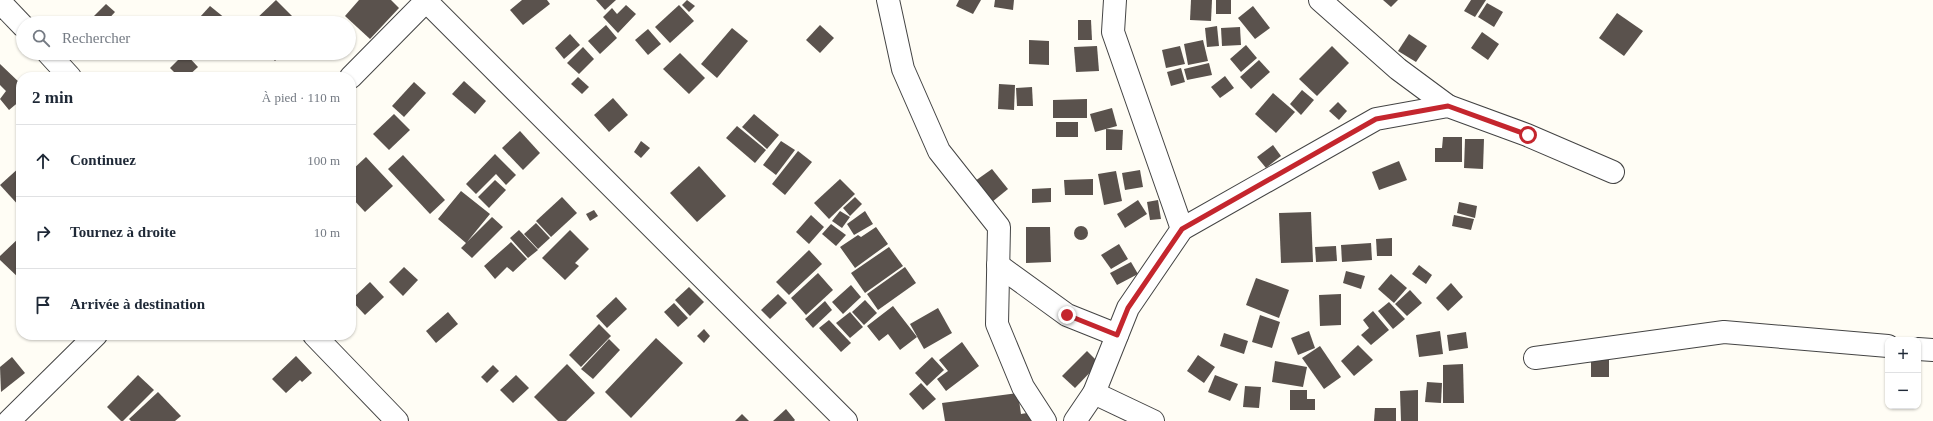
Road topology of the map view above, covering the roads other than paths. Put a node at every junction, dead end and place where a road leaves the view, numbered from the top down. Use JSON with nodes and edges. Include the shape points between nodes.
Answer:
{"nodes":[{"id":1,"x":426,"y":0,"type":"edge"},
{"id":2,"x":888,"y":0,"type":"edge"},
{"id":3,"x":1115,"y":0,"type":"edge"},
{"id":4,"x":1320,"y":0,"type":"edge"},
{"id":5,"x":0,"y":2,"type":"edge"},
{"id":6,"x":16,"y":19,"type":"edge"},
{"id":7,"x":54,"y":60,"type":"edge"},
{"id":8,"x":65,"y":72,"type":"edge"},
{"id":9,"x":356,"y":72,"type":"edge"},
{"id":10,"x":1448,"y":106,"type":"junction"},
{"id":11,"x":1613,"y":172,"type":"dead end"},
{"id":12,"x":1182,"y":229,"type":"junction"},
{"id":13,"x":998,"y":265,"type":"junction"},
{"id":14,"x":1117,"y":335,"type":"junction"},
{"id":15,"x":91,"y":340,"type":"edge"},
{"id":16,"x":319,"y":340,"type":"edge"},
{"id":17,"x":1885,"y":346,"type":"edge"},
{"id":18,"x":1921,"y":348,"type":"edge"},
{"id":19,"x":1933,"y":350,"type":"edge"},
{"id":20,"x":1535,"y":358,"type":"dead end"},
{"id":21,"x":1094,"y":393,"type":"junction"},
{"id":22,"x":9,"y":421,"type":"edge"},
{"id":23,"x":396,"y":421,"type":"edge"},
{"id":24,"x":846,"y":421,"type":"edge"},
{"id":25,"x":1045,"y":421,"type":"edge"},
{"id":26,"x":1075,"y":421,"type":"edge"},
{"id":27,"x":1153,"y":421,"type":"edge"}],
"edges":[{"from":1,"to":9,"type":"street"},
{"from":1,"to":24,"type":"street"},
{"from":2,"to":13,"type":"street","via":[[903,69],[939,152],[999,227]]},
{"from":3,"to":12,"type":"street","via":[[1114,32]]},
{"from":4,"to":10,"type":"street","via":[[1398,69]]},
{"from":5,"to":6,"type":"street"},
{"from":7,"to":8,"type":"street"},
{"from":10,"to":11,"type":"street","via":[[1528,135]]},
{"from":10,"to":12,"type":"street","via":[[1376,119]]},
{"from":12,"to":14,"type":"street","via":[[1128,308]]},
{"from":13,"to":14,"type":"street","via":[[1067,315]]},
{"from":13,"to":25,"type":"street","via":[[997,324],[1024,387]]},
{"from":14,"to":21,"type":"street"},
{"from":15,"to":22,"type":"street"},
{"from":16,"to":23,"type":"street"},
{"from":17,"to":20,"type":"street","via":[[1724,332]]},
{"from":18,"to":19,"type":"street"},
{"from":21,"to":26,"type":"street"},
{"from":21,"to":27,"type":"street"}]}
